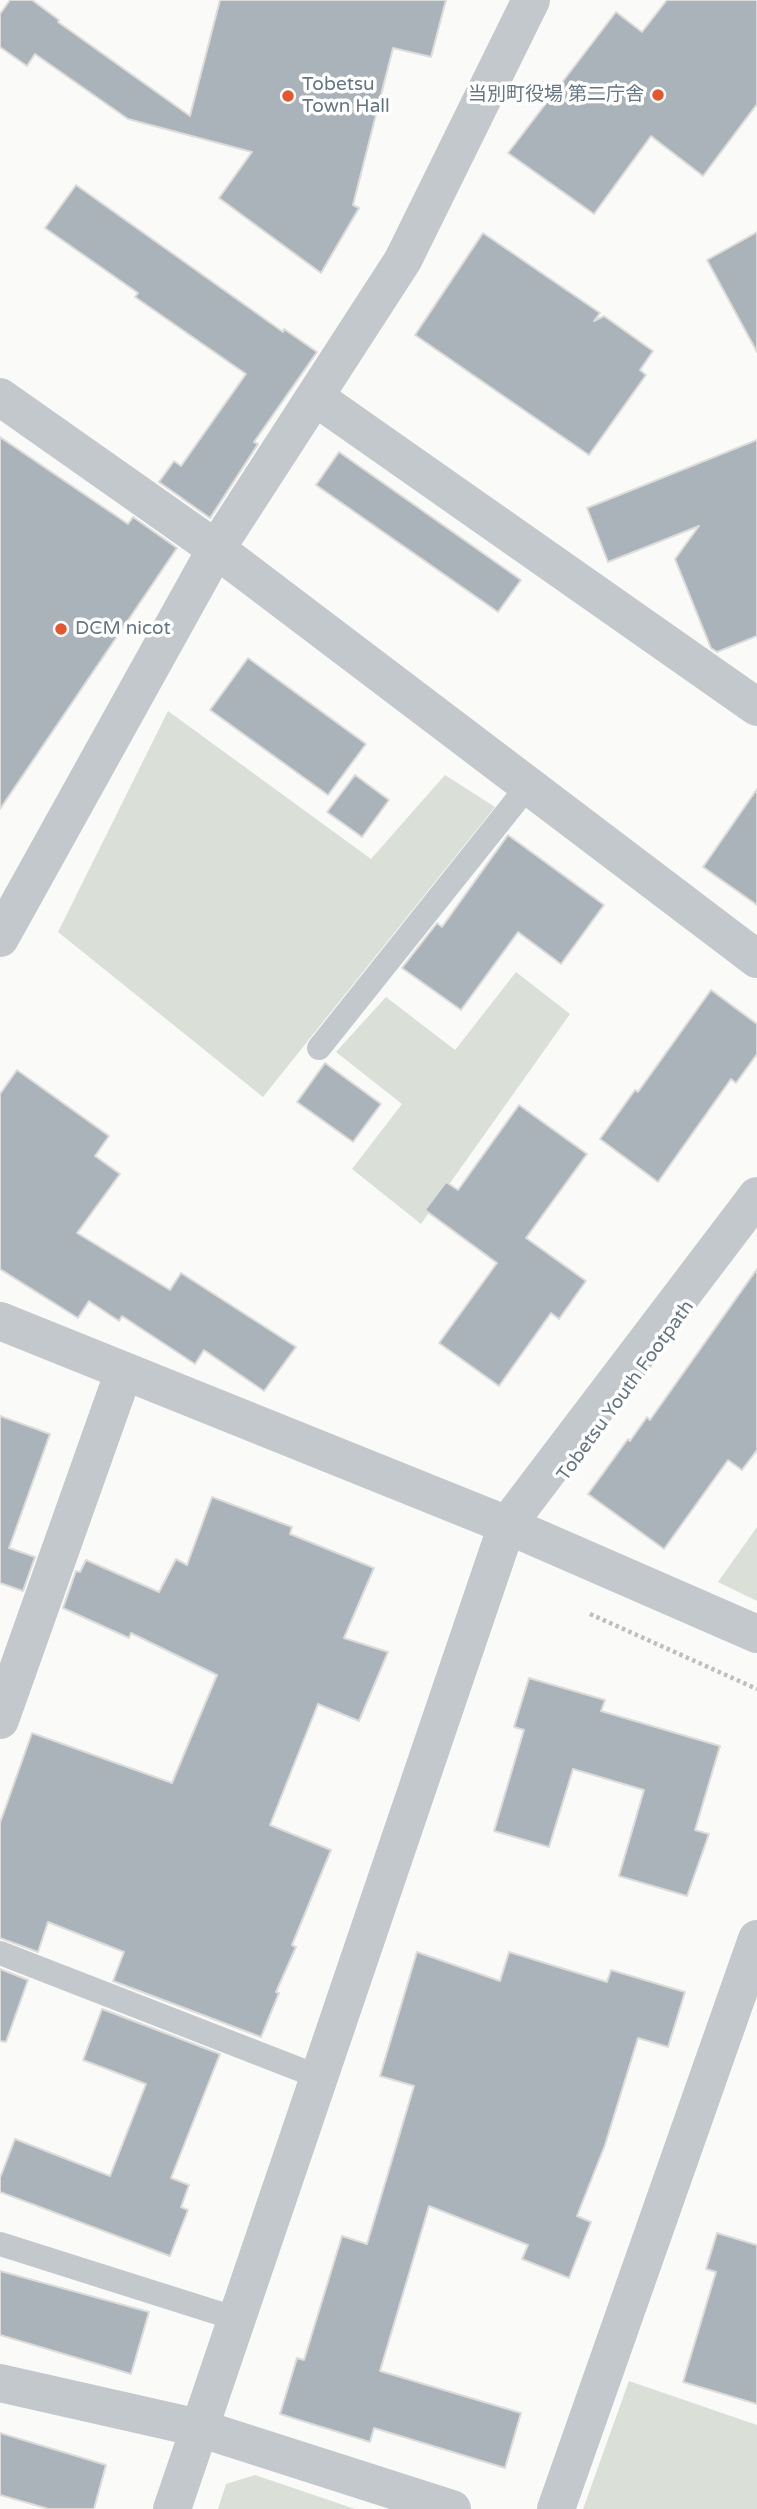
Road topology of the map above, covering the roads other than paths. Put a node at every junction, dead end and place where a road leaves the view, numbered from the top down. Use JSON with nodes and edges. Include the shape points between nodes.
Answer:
{"nodes":[{"id":1,"x":531,"y":0,"type":"edge"},
{"id":2,"x":0,"y":397,"type":"edge"},
{"id":3,"x":315,"y":397,"type":"junction"},
{"id":4,"x":216,"y":549,"type":"junction"},
{"id":5,"x":757,"y":707,"type":"edge"},
{"id":6,"x":528,"y":786,"type":"junction"},
{"id":7,"x":0,"y":938,"type":"edge"},
{"id":8,"x":757,"y":959,"type":"edge"},
{"id":9,"x":319,"y":1048,"type":"dead end"},
{"id":10,"x":757,"y":1196,"type":"edge"},
{"id":11,"x":0,"y":1321,"type":"edge"},
{"id":12,"x":124,"y":1371,"type":"junction"},
{"id":13,"x":507,"y":1525,"type":"junction"},
{"id":14,"x":757,"y":1634,"type":"edge"},
{"id":15,"x":0,"y":1720,"type":"edge"},
{"id":16,"x":757,"y":1939,"type":"edge"},
{"id":17,"x":0,"y":1953,"type":"edge"},
{"id":18,"x":319,"y":2077,"type":"junction"},
{"id":19,"x":0,"y":2244,"type":"edge"},
{"id":20,"x":237,"y":2319,"type":"junction"},
{"id":21,"x":0,"y":2383,"type":"edge"},
{"id":22,"x":199,"y":2428,"type":"junction"},
{"id":23,"x":172,"y":2509,"type":"edge"},
{"id":24,"x":453,"y":2509,"type":"edge"},
{"id":25,"x":556,"y":2509,"type":"edge"}],
"edges":[{"from":1,"to":3,"type":"street","via":[[403,260]]},
{"from":2,"to":4,"type":"street"},
{"from":3,"to":4,"type":"street"},
{"from":3,"to":5,"type":"street"},
{"from":4,"to":6,"type":"street"},
{"from":4,"to":7,"type":"street"},
{"from":6,"to":8,"type":"street"},
{"from":6,"to":9,"type":"lane"},
{"from":10,"to":13,"type":"street"},
{"from":11,"to":12,"type":"street"},
{"from":12,"to":13,"type":"street"},
{"from":12,"to":15,"type":"street"},
{"from":13,"to":14,"type":"street"},
{"from":13,"to":18,"type":"street"},
{"from":16,"to":25,"type":"street"},
{"from":17,"to":18,"type":"lane"},
{"from":18,"to":20,"type":"street"},
{"from":19,"to":20,"type":"lane"},
{"from":20,"to":22,"type":"street"},
{"from":21,"to":22,"type":"street"},
{"from":22,"to":23,"type":"street"},
{"from":22,"to":24,"type":"street"}]}
